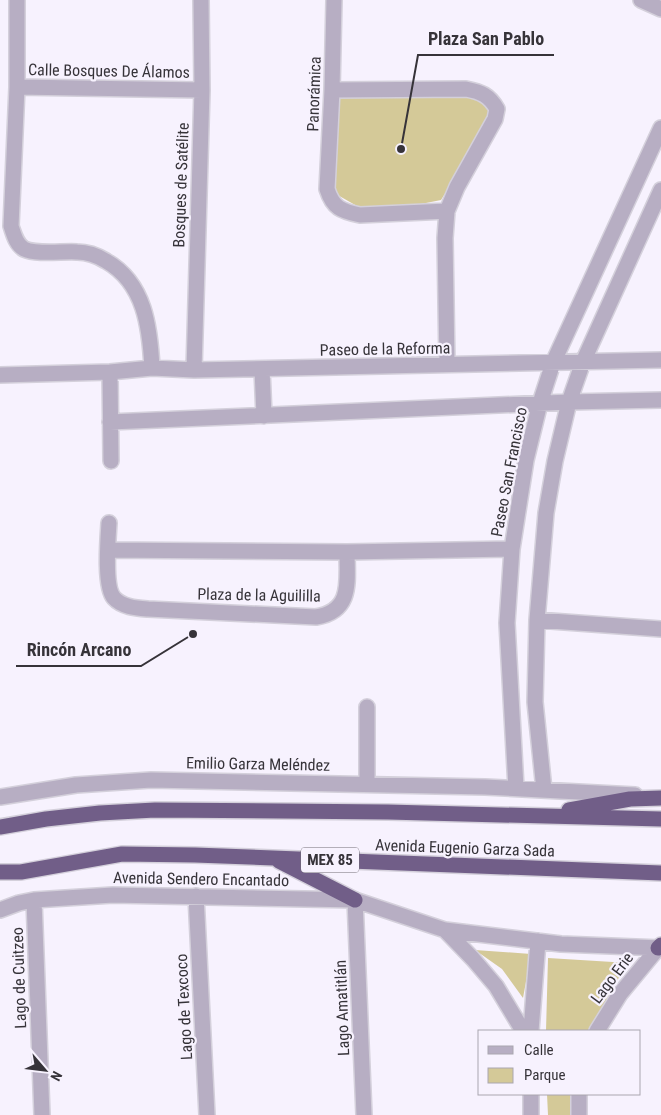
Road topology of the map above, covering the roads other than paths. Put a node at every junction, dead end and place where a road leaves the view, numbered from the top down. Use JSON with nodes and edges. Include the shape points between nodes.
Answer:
{"nodes":[{"id":1,"x":18,"y":0,"type":"edge"},
{"id":2,"x":201,"y":0,"type":"edge"},
{"id":3,"x":334,"y":0,"type":"edge"},
{"id":4,"x":641,"y":0,"type":"edge"},
{"id":5,"x":661,"y":9,"type":"edge"},
{"id":6,"x":16,"y":87,"type":"junction"},
{"id":7,"x":202,"y":90,"type":"junction"},
{"id":8,"x":332,"y":90,"type":"junction"},
{"id":9,"x":661,"y":128,"type":"edge"},
{"id":10,"x":661,"y":190,"type":"edge"},
{"id":11,"x":447,"y":211,"type":"junction"},
{"id":12,"x":661,"y":360,"type":"edge"},
{"id":13,"x":583,"y":362,"type":"junction"},
{"id":14,"x":553,"y":363,"type":"junction"},
{"id":15,"x":447,"y":365,"type":"junction"},
{"id":16,"x":152,"y":368,"type":"junction"},
{"id":17,"x":262,"y":369,"type":"junction"},
{"id":18,"x":194,"y":370,"type":"junction"},
{"id":19,"x":110,"y":372,"type":"junction"},
{"id":20,"x":0,"y":375,"type":"edge"},
{"id":21,"x":661,"y":400,"type":"edge"},
{"id":22,"x":569,"y":402,"type":"junction"},
{"id":23,"x":540,"y":403,"type":"junction"},
{"id":24,"x":264,"y":416,"type":"junction"},
{"id":25,"x":110,"y":422,"type":"junction"},
{"id":26,"x":111,"y":461,"type":"dead end"},
{"id":27,"x":109,"y":523,"type":"dead end"},
{"id":28,"x":512,"y":549,"type":"junction"},
{"id":29,"x":108,"y":550,"type":"junction"},
{"id":30,"x":346,"y":552,"type":"junction"},
{"id":31,"x":537,"y":620,"type":"junction"},
{"id":32,"x":661,"y":629,"type":"edge"},
{"id":33,"x":367,"y":707,"type":"dead end"},
{"id":34,"x":367,"y":784,"type":"junction"},
{"id":35,"x":516,"y":788,"type":"junction"},
{"id":36,"x":544,"y":790,"type":"junction"},
{"id":37,"x":0,"y":797,"type":"edge"},
{"id":38,"x":661,"y":797,"type":"edge"},
{"id":39,"x":544,"y":816,"type":"junction"},
{"id":40,"x":661,"y":819,"type":"edge"},
{"id":41,"x":0,"y":827,"type":"edge"},
{"id":42,"x":273,"y":858,"type":"junction"},
{"id":43,"x":0,"y":872,"type":"edge"},
{"id":44,"x":21,"y":872,"type":"junction"},
{"id":45,"x":661,"y":873,"type":"edge"},
{"id":46,"x":0,"y":881,"type":"edge"},
{"id":47,"x":196,"y":896,"type":"junction"},
{"id":48,"x":34,"y":900,"type":"junction"},
{"id":49,"x":355,"y":900,"type":"junction"},
{"id":50,"x":0,"y":910,"type":"edge"},
{"id":51,"x":445,"y":930,"type":"junction"},
{"id":52,"x":538,"y":941,"type":"junction"},
{"id":53,"x":660,"y":947,"type":"edge"},
{"id":54,"x":521,"y":1030,"type":"edge"},
{"id":55,"x":532,"y":1030,"type":"edge"},
{"id":56,"x":597,"y":1030,"type":"edge"},
{"id":57,"x":531,"y":1095,"type":"edge"},
{"id":58,"x":578,"y":1095,"type":"edge"},
{"id":59,"x":42,"y":1115,"type":"edge"},
{"id":60,"x":207,"y":1115,"type":"edge"},
{"id":61,"x":364,"y":1115,"type":"edge"},
{"id":62,"x":531,"y":1115,"type":"edge"},
{"id":63,"x":578,"y":1115,"type":"edge"}],
"edges":[{"from":1,"to":6,"type":"street"},
{"from":2,"to":7,"type":"street","name":"Bosques de Satélite"},
{"from":3,"to":8,"type":"street","name":"Panorámica"},
{"from":4,"to":5,"type":"street"},
{"from":6,"to":7,"type":"street","name":"Calle Bosques De Álamos"},
{"from":6,"to":16,"type":"street","via":[[11,226],[15,240],[30,251],[80,252],[100,257],[119,268],[135,287],[146,319]]},
{"from":7,"to":18,"type":"street","name":"Bosques de Satélite"},
{"from":8,"to":11,"type":"street","name":"Panorámica","via":[[327,189],[336,207],[360,215]]},
{"from":8,"to":11,"type":"street","via":[[466,89],[481,92],[491,99],[497,109],[495,119]]},
{"from":9,"to":14,"type":"street","name":"Paseo San Francisco"},
{"from":10,"to":13,"type":"street"},
{"from":11,"to":15,"type":"street"},
{"from":12,"to":13,"type":"street","name":"Paseo de la Reforma"},
{"from":13,"to":14,"type":"street","name":"Paseo de la Reforma"},
{"from":13,"to":22,"type":"street"},
{"from":14,"to":15,"type":"street","name":"Paseo de la Reforma"},
{"from":14,"to":23,"type":"street","name":"Paseo San Francisco"},
{"from":15,"to":17,"type":"street","name":"Paseo de la Reforma"},
{"from":16,"to":18,"type":"street","name":"Paseo de la Reforma"},
{"from":16,"to":19,"type":"street","name":"Paseo de la Reforma"},
{"from":17,"to":18,"type":"street","name":"Paseo de la Reforma"},
{"from":17,"to":24,"type":"street"},
{"from":19,"to":20,"type":"street","name":"Paseo de la Reforma"},
{"from":19,"to":25,"type":"street"},
{"from":21,"to":22,"type":"street"},
{"from":22,"to":23,"type":"street"},
{"from":22,"to":31,"type":"street","via":[[546,513]]},
{"from":23,"to":24,"type":"street"},
{"from":23,"to":28,"type":"street","name":"Paseo San Francisco","via":[[526,460]]},
{"from":24,"to":25,"type":"street"},
{"from":25,"to":26,"type":"street"},
{"from":27,"to":29,"type":"street"},
{"from":28,"to":30,"type":"street"},
{"from":28,"to":35,"type":"street","name":"Paseo San Francisco","via":[[507,623]]},
{"from":29,"to":30,"type":"street"},
{"from":29,"to":30,"type":"street","name":"Plaza de la Aguililla","via":[[109,588],[112,596],[129,606],[316,617],[337,610],[344,598]]},
{"from":31,"to":32,"type":"street"},
{"from":31,"to":36,"type":"street","via":[[535,702]]},
{"from":33,"to":34,"type":"street"},
{"from":34,"to":35,"type":"street","name":"Emilio Garza Meléndez"},
{"from":34,"to":37,"type":"street","name":"Emilio Garza Meléndez","via":[[151,780],[76,785]]},
{"from":35,"to":36,"type":"street"},
{"from":36,"to":38,"type":"street"},
{"from":38,"to":39,"type":"highway","via":[[630,799]]},
{"from":39,"to":40,"type":"highway","name":"Avenida Eugenio Garza Sada"},
{"from":39,"to":41,"type":"highway","name":"Avenida Eugenio Garza Sada","via":[[155,810],[91,814]]},
{"from":42,"to":44,"type":"highway","name":"Avenida Eugenio Garza Sada","number":"MEX 85","via":[[122,854]]},
{"from":42,"to":45,"type":"highway","name":"Avenida Eugenio Garza Sada","number":"MEX 85"},
{"from":42,"to":49,"type":"highway"},
{"from":43,"to":44,"type":"highway","name":"Avenida Eugenio Garza Sada","number":"MEX 85"},
{"from":44,"to":46,"type":"highway"},
{"from":47,"to":48,"type":"street","name":"Avenida Sendero Encantado","via":[[113,895]]},
{"from":47,"to":49,"type":"street","name":"Avenida Sendero Encantado"},
{"from":47,"to":60,"type":"street","name":"Lago de Texcoco"},
{"from":48,"to":50,"type":"street","name":"Avenida Sendero Encantado"},
{"from":48,"to":59,"type":"street","name":"Lago de Cuitzeo"},
{"from":49,"to":51,"type":"street","name":"Avenida Sendero Encantado"},
{"from":49,"to":61,"type":"street","name":"Lago Amatitlán"},
{"from":51,"to":52,"type":"street","name":"Avenida Sendero Encantado"},
{"from":51,"to":54,"type":"street","via":[[496,986]]},
{"from":52,"to":53,"type":"street","name":"Avenida Sendero Encantado"},
{"from":52,"to":55,"type":"street"},
{"from":53,"to":56,"type":"street","name":"Lago Erie","via":[[620,994]]},
{"from":57,"to":62,"type":"street"},
{"from":58,"to":63,"type":"street"}]}
